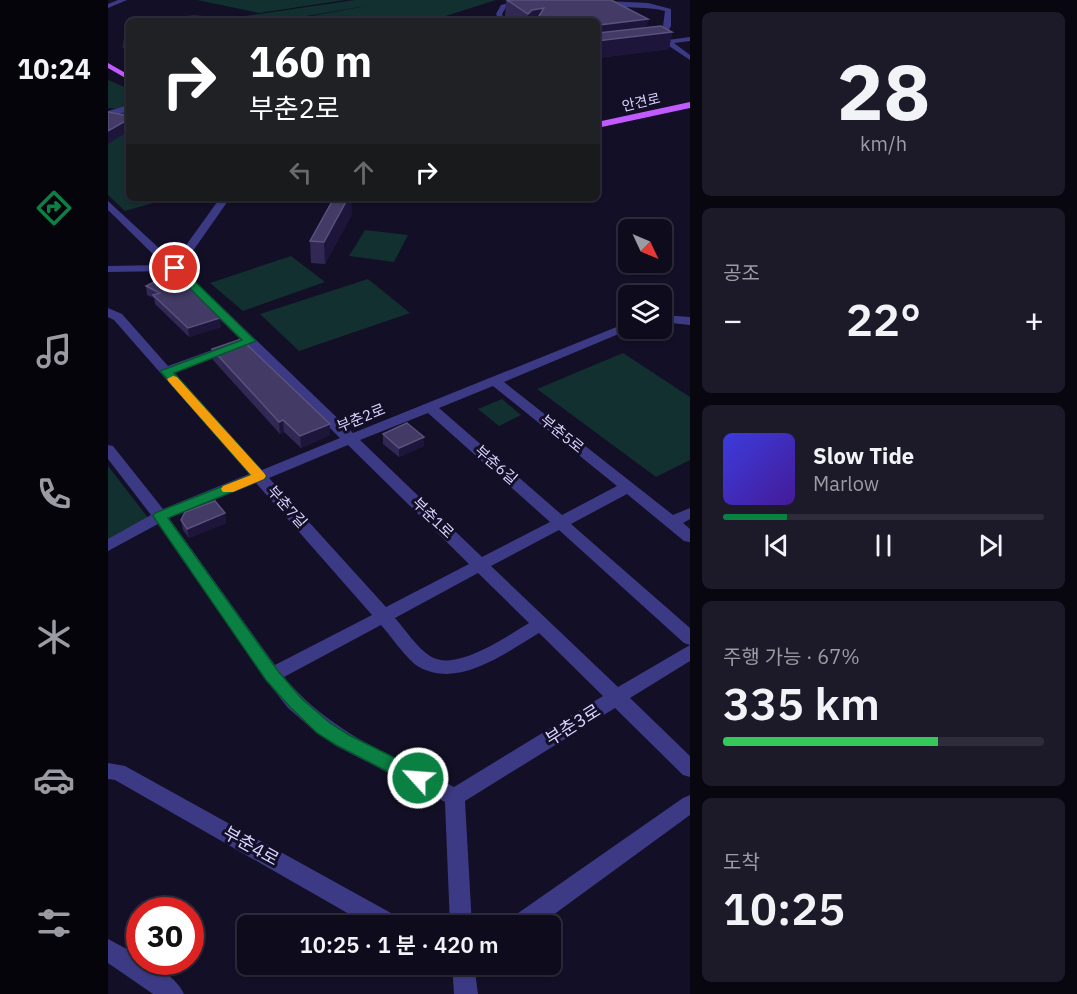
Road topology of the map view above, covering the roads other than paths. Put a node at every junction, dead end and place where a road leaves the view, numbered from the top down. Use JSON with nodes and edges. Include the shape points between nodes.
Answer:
{"nodes":[{"id":1,"x":124,"y":0,"type":"edge"},
{"id":2,"x":530,"y":0,"type":"edge"},
{"id":3,"x":588,"y":0,"type":"edge"},
{"id":4,"x":108,"y":6,"type":"edge"},
{"id":5,"x":501,"y":18,"type":"edge"},
{"id":6,"x":690,"y":39,"type":"edge"},
{"id":7,"x":664,"y":40,"type":"junction"},
{"id":8,"x":638,"y":41,"type":"edge"},
{"id":9,"x":690,"y":58,"type":"edge"},
{"id":10,"x":110,"y":69,"type":"edge"},
{"id":11,"x":126,"y":77,"type":"edge"},
{"id":12,"x":690,"y":105,"type":"edge"},
{"id":13,"x":126,"y":109,"type":"edge"},
{"id":14,"x":108,"y":114,"type":"edge"},
{"id":15,"x":600,"y":123,"type":"edge"},
{"id":16,"x":223,"y":201,"type":"edge"},
{"id":17,"x":108,"y":204,"type":"edge"},
{"id":18,"x":175,"y":268,"type":"junction"},
{"id":19,"x":108,"y":269,"type":"edge"},
{"id":20,"x":108,"y":312,"type":"edge"},
{"id":21,"x":672,"y":320,"type":"edge"},
{"id":22,"x":690,"y":321,"type":"edge"},
{"id":23,"x":618,"y":331,"type":"edge"},
{"id":24,"x":250,"y":341,"type":"junction"},
{"id":25,"x":166,"y":371,"type":"junction"},
{"id":26,"x":496,"y":382,"type":"junction"},
{"id":27,"x":431,"y":408,"type":"junction"},
{"id":28,"x":351,"y":440,"type":"junction"},
{"id":29,"x":108,"y":449,"type":"edge"},
{"id":30,"x":259,"y":476,"type":"junction"},
{"id":31,"x":628,"y":487,"type":"junction"},
{"id":32,"x":690,"y":513,"type":"edge"},
{"id":33,"x":160,"y":516,"type":"junction"},
{"id":34,"x":672,"y":522,"type":"junction"},
{"id":35,"x":561,"y":523,"type":"junction"},
{"id":36,"x":690,"y":537,"type":"edge"},
{"id":37,"x":108,"y":546,"type":"edge"},
{"id":38,"x":481,"y":565,"type":"junction"},
{"id":39,"x":383,"y":616,"type":"junction"},
{"id":40,"x":541,"y":624,"type":"junction"},
{"id":41,"x":690,"y":638,"type":"edge"},
{"id":42,"x":690,"y":652,"type":"edge"},
{"id":43,"x":272,"y":675,"type":"junction"},
{"id":44,"x":617,"y":698,"type":"junction"},
{"id":45,"x":690,"y":769,"type":"edge"},
{"id":46,"x":108,"y":771,"type":"edge"},
{"id":47,"x":455,"y":797,"type":"junction"},
{"id":48,"x":690,"y":804,"type":"edge"},
{"id":49,"x":372,"y":915,"type":"edge"},
{"id":50,"x":460,"y":915,"type":"edge"},
{"id":51,"x":534,"y":915,"type":"edge"},
{"id":52,"x":108,"y":950,"type":"edge"},
{"id":53,"x":464,"y":975,"type":"edge"},
{"id":54,"x":172,"y":994,"type":"edge"},
{"id":55,"x":466,"y":994,"type":"edge"}],
"edges":[{"from":1,"to":4,"type":"street"},
{"from":2,"to":5,"type":"street","via":[[503,6]]},
{"from":3,"to":7,"type":"street","via":[[640,1],[669,10]]},
{"from":6,"to":7,"type":"street"},
{"from":7,"to":8,"type":"street"},
{"from":7,"to":9,"type":"street"},
{"from":10,"to":11,"type":"main road"},
{"from":12,"to":15,"type":"main road","name":"안견로"},
{"from":13,"to":14,"type":"street"},
{"from":16,"to":18,"type":"street"},
{"from":17,"to":18,"type":"street","name":"부춘1로"},
{"from":18,"to":19,"type":"street"},
{"from":18,"to":24,"type":"street","name":"부춘1로"},
{"from":20,"to":25,"type":"street","name":"부춘7길","via":[[118,317]]},
{"from":21,"to":22,"type":"street"},
{"from":23,"to":26,"type":"street","name":"부춘2로"},
{"from":24,"to":25,"type":"street"},
{"from":24,"to":28,"type":"street","name":"부춘1로"},
{"from":25,"to":30,"type":"street","name":"부춘7길"},
{"from":26,"to":27,"type":"street","name":"부춘2로"},
{"from":26,"to":31,"type":"street","name":"부춘5로"},
{"from":27,"to":28,"type":"street","name":"부춘2로"},
{"from":27,"to":35,"type":"street","name":"부춘6길"},
{"from":28,"to":30,"type":"street","name":"부춘2로"},
{"from":28,"to":38,"type":"street","name":"부춘1로"},
{"from":29,"to":33,"type":"street"},
{"from":30,"to":33,"type":"street","name":"부춘2로"},
{"from":30,"to":39,"type":"street","name":"부춘7길"},
{"from":31,"to":34,"type":"street","name":"부춘5로"},
{"from":31,"to":35,"type":"street"},
{"from":32,"to":34,"type":"street"},
{"from":33,"to":37,"type":"street","name":"부춘2로"},
{"from":33,"to":43,"type":"street"},
{"from":34,"to":36,"type":"street","name":"부춘5로"},
{"from":35,"to":38,"type":"street"},
{"from":35,"to":41,"type":"street","name":"부춘6길"},
{"from":38,"to":39,"type":"street"},
{"from":38,"to":40,"type":"street","name":"부춘1로"},
{"from":39,"to":40,"type":"street","name":"부춘7길","via":[[423,660],[441,667],[467,664]]},
{"from":39,"to":43,"type":"street"},
{"from":40,"to":44,"type":"street","name":"부춘1로"},
{"from":42,"to":44,"type":"street","name":"부춘3로"},
{"from":43,"to":47,"type":"street","via":[[324,728]]},
{"from":44,"to":45,"type":"street","name":"부춘1로"},
{"from":44,"to":47,"type":"street","name":"부춘3로"},
{"from":46,"to":49,"type":"street","name":"부춘4로","via":[[118,772]]},
{"from":47,"to":50,"type":"street"},
{"from":48,"to":51,"type":"street"},
{"from":52,"to":54,"type":"street"},
{"from":53,"to":55,"type":"street"}]}
